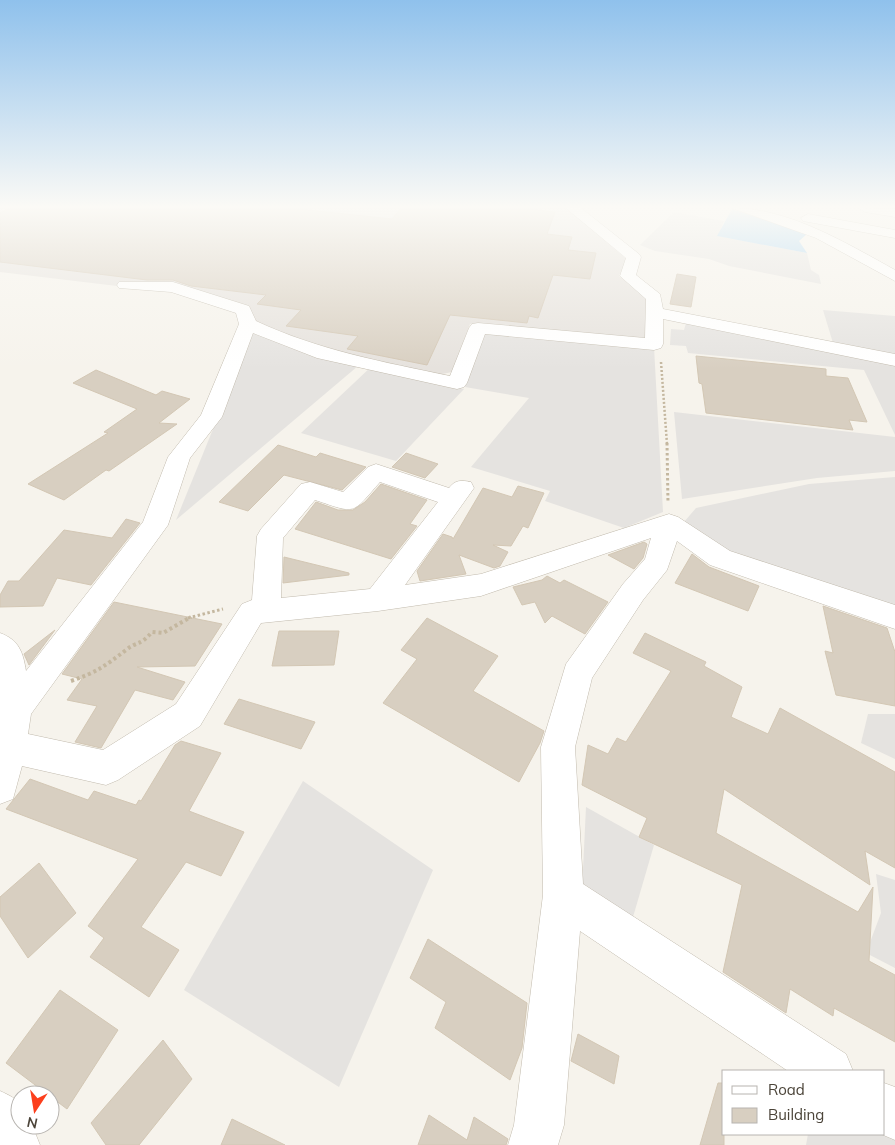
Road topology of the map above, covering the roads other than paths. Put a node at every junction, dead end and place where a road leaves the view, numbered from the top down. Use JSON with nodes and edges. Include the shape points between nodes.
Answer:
{"nodes":[{"id":1,"x":633,"y":261,"type":"edge"},
{"id":2,"x":869,"y":261,"type":"edge"},
{"id":3,"x":895,"y":276,"type":"edge"},
{"id":4,"x":125,"y":286,"type":"dead end"},
{"id":5,"x":654,"y":312,"type":"junction"},
{"id":6,"x":248,"y":324,"type":"junction"},
{"id":7,"x":895,"y":360,"type":"edge"},
{"id":8,"x":669,"y":523,"type":"junction"},
{"id":9,"x":378,"y":600,"type":"junction"},
{"id":10,"x":259,"y":612,"type":"junction"},
{"id":11,"x":895,"y":617,"type":"edge"},
{"id":12,"x":3,"y":654,"type":"edge"},
{"id":13,"x":23,"y":700,"type":"junction"},
{"id":14,"x":8,"y":746,"type":"junction"},
{"id":15,"x":0,"y":786,"type":"edge"},
{"id":16,"x":563,"y":895,"type":"junction"},
{"id":17,"x":828,"y":1070,"type":"edge"},
{"id":18,"x":0,"y":1116,"type":"edge"},
{"id":19,"x":14,"y":1145,"type":"edge"},
{"id":20,"x":533,"y":1145,"type":"edge"}],
"edges":[{"from":1,"to":5,"type":"street","via":[[628,276],[654,298]]},
{"from":2,"to":3,"type":"street"},
{"from":4,"to":6,"type":"street","via":[[173,287],[190,292],[243,310]]},
{"from":5,"to":6,"type":"street","via":[[654,344],[478,328],[457,383],[342,359],[269,335]]},
{"from":5,"to":7,"type":"street"},
{"from":6,"to":13,"type":"street","via":[[211,417],[179,458],[155,525]]},
{"from":8,"to":9,"type":"street","via":[[481,585]]},
{"from":8,"to":11,"type":"street","via":[[720,558]]},
{"from":8,"to":16,"type":"street","via":[[657,563],[632,592],[577,674],[558,747]]},
{"from":9,"to":10,"type":"street"},
{"from":9,"to":10,"type":"street","via":[[458,493],[376,472],[348,502],[310,490],[270,536]]},
{"from":10,"to":14,"type":"street","via":[[188,715],[106,768]]},
{"from":12,"to":13,"type":"street"},
{"from":13,"to":14,"type":"street"},
{"from":14,"to":15,"type":"street"},
{"from":16,"to":17,"type":"street"},
{"from":16,"to":20,"type":"street","via":[[539,1125]]},
{"from":18,"to":19,"type":"street"}]}
